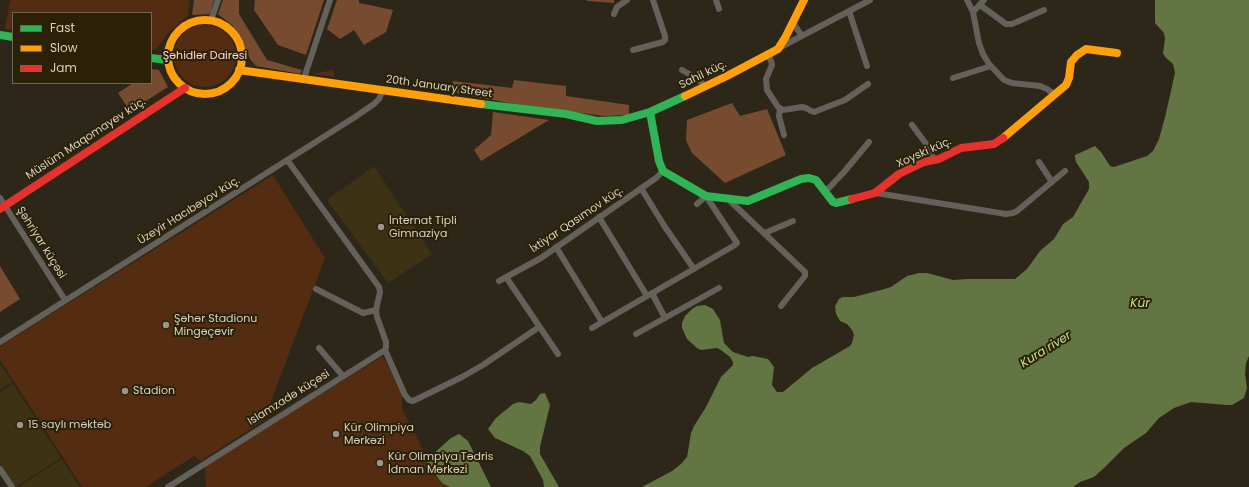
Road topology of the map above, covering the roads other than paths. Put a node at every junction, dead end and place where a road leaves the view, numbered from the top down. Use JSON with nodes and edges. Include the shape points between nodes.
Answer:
{"nodes":[{"id":1,"x":218,"y":0,"type":"edge"},
{"id":2,"x":330,"y":0,"type":"edge"},
{"id":3,"x":627,"y":0,"type":"edge"},
{"id":4,"x":653,"y":0,"type":"edge"},
{"id":5,"x":716,"y":0,"type":"edge"},
{"id":6,"x":804,"y":0,"type":"edge"},
{"id":7,"x":870,"y":0,"type":"edge"},
{"id":8,"x":967,"y":0,"type":"edge"},
{"id":9,"x":982,"y":2,"type":"edge"},
{"id":10,"x":718,"y":8,"type":"dead end"},
{"id":11,"x":1044,"y":10,"type":"dead end"},
{"id":12,"x":849,"y":11,"type":"junction"},
{"id":13,"x":973,"y":12,"type":"junction"},
{"id":14,"x":614,"y":14,"type":"dead end"},
{"id":15,"x":211,"y":20,"type":"junction"},
{"id":16,"x":793,"y":23,"type":"junction"},
{"id":17,"x":0,"y":35,"type":"edge"},
{"id":18,"x":802,"y":36,"type":"junction"},
{"id":19,"x":12,"y":37,"type":"edge"},
{"id":20,"x":778,"y":49,"type":"junction"},
{"id":21,"x":633,"y":50,"type":"dead end"},
{"id":22,"x":1117,"y":53,"type":"dead end"},
{"id":23,"x":768,"y":54,"type":"junction"},
{"id":24,"x":152,"y":58,"type":"edge"},
{"id":25,"x":168,"y":60,"type":"junction"},
{"id":26,"x":868,"y":66,"type":"dead end"},
{"id":27,"x":991,"y":66,"type":"junction"},
{"id":28,"x":239,"y":70,"type":"junction"},
{"id":29,"x":682,"y":70,"type":"dead end"},
{"id":30,"x":304,"y":78,"type":"junction"},
{"id":31,"x":953,"y":78,"type":"dead end"},
{"id":32,"x":868,"y":84,"type":"dead end"},
{"id":33,"x":705,"y":86,"type":"junction"},
{"id":34,"x":185,"y":88,"type":"junction"},
{"id":35,"x":383,"y":90,"type":"junction"},
{"id":36,"x":1054,"y":94,"type":"junction"},
{"id":37,"x":780,"y":108,"type":"junction"},
{"id":38,"x":650,"y":112,"type":"junction"},
{"id":39,"x":636,"y":118,"type":"joint"},
{"id":40,"x":912,"y":125,"type":"dead end"},
{"id":41,"x":784,"y":135,"type":"dead end"},
{"id":42,"x":869,"y":142,"type":"dead end"},
{"id":43,"x":288,"y":161,"type":"junction"},
{"id":44,"x":934,"y":161,"type":"junction"},
{"id":45,"x":1039,"y":162,"type":"dead end"},
{"id":46,"x":663,"y":171,"type":"junction"},
{"id":47,"x":1066,"y":171,"type":"dead end"},
{"id":48,"x":1052,"y":182,"type":"junction"},
{"id":49,"x":642,"y":188,"type":"junction"},
{"id":50,"x":825,"y":192,"type":"junction"},
{"id":51,"x":876,"y":193,"type":"junction"},
{"id":52,"x":706,"y":196,"type":"junction"},
{"id":53,"x":0,"y":198,"type":"edge"},
{"id":54,"x":729,"y":200,"type":"junction"},
{"id":55,"x":697,"y":204,"type":"dead end"},
{"id":56,"x":2,"y":207,"type":"edge"},
{"id":57,"x":599,"y":217,"type":"junction"},
{"id":58,"x":793,"y":221,"type":"dead end"},
{"id":59,"x":765,"y":233,"type":"junction"},
{"id":60,"x":556,"y":247,"type":"junction"},
{"id":61,"x":694,"y":268,"type":"junction"},
{"id":62,"x":506,"y":277,"type":"junction"},
{"id":63,"x":499,"y":281,"type":"dead end"},
{"id":64,"x":316,"y":288,"type":"dead end"},
{"id":65,"x":719,"y":288,"type":"dead end"},
{"id":66,"x":649,"y":295,"type":"junction"},
{"id":67,"x":64,"y":300,"type":"junction"},
{"id":68,"x":781,"y":306,"type":"dead end"},
{"id":69,"x":376,"y":310,"type":"junction"},
{"id":70,"x":665,"y":318,"type":"junction"},
{"id":71,"x":602,"y":322,"type":"junction"},
{"id":72,"x":539,"y":327,"type":"junction"},
{"id":73,"x":592,"y":328,"type":"dead end"},
{"id":74,"x":636,"y":334,"type":"dead end"},
{"id":75,"x":0,"y":342,"type":"edge"},
{"id":76,"x":319,"y":348,"type":"dead end"},
{"id":77,"x":385,"y":350,"type":"junction"},
{"id":78,"x":558,"y":354,"type":"dead end"},
{"id":79,"x":343,"y":376,"type":"junction"},
{"id":80,"x":0,"y":469,"type":"edge"},
{"id":81,"x":12,"y":487,"type":"edge"},
{"id":82,"x":168,"y":487,"type":"edge"}],
"edges":[{"from":1,"to":15,"type":"street"},
{"from":2,"to":30,"type":"street"},
{"from":3,"to":14,"type":"street","via":[[617,7]]},
{"from":4,"to":21,"type":"street","via":[[665,40]]},
{"from":5,"to":10,"type":"street"},
{"from":6,"to":16,"type":"street"},
{"from":7,"to":12,"type":"street","name":"Sahil küç."},
{"from":8,"to":13,"type":"street"},
{"from":9,"to":11,"type":"street","via":[[1006,24],[1016,23]]},
{"from":9,"to":13,"type":"street"},
{"from":12,"to":18,"type":"street","name":"Sahil küç."},
{"from":12,"to":26,"type":"street"},
{"from":13,"to":27,"type":"street","via":[[981,49]]},
{"from":15,"to":25,"type":"street","via":[[198,20],[177,31],[171,42]]},
{"from":15,"to":28,"type":"street","via":[[230,30],[238,42],[241,56]]},
{"from":16,"to":18,"type":"street"},
{"from":16,"to":20,"type":"street"},
{"from":17,"to":19,"type":"street"},
{"from":18,"to":20,"type":"street","name":"Sahil küç."},
{"from":20,"to":23,"type":"street","name":"Sahil küç."},
{"from":22,"to":36,"type":"street","name":"Xoyski küç.","via":[[1086,49],[1071,62],[1070,78],[1066,85]]},
{"from":23,"to":33,"type":"street","name":"Sahil küç."},
{"from":23,"to":37,"type":"street","via":[[772,65],[766,79],[767,90]]},
{"from":24,"to":25,"type":"street"},
{"from":25,"to":34,"type":"street","via":[[172,73]]},
{"from":27,"to":31,"type":"street"},
{"from":27,"to":36,"type":"street","via":[[1004,80],[1040,86]]},
{"from":28,"to":30,"type":"street","name":"20th January Street"},
{"from":28,"to":34,"type":"street","via":[[231,82],[220,90],[198,93]]},
{"from":29,"to":33,"type":"street"},
{"from":30,"to":35,"type":"street","name":"20th January Street"},
{"from":32,"to":37,"type":"street","via":[[845,100],[814,112],[806,108]]},
{"from":33,"to":38,"type":"street","name":"Sahil küç."},
{"from":34,"to":56,"type":"street","name":"Müslüm Maqomayev küç."},
{"from":35,"to":39,"type":"street","name":"20th January Street","via":[[566,114],[597,121]]},
{"from":35,"to":43,"type":"street","name":"Üzeyir Hacıbəyov küç.","via":[[371,107]]},
{"from":36,"to":44,"type":"street","name":"Xoyski küç.","via":[[998,142],[965,146]]},
{"from":37,"to":41,"type":"street","via":[[779,116]]},
{"from":38,"to":39,"type":"street","name":"Sahil küç."},
{"from":38,"to":46,"type":"street"},
{"from":40,"to":44,"type":"street","via":[[930,149]]},
{"from":42,"to":50,"type":"street"},
{"from":43,"to":67,"type":"street","name":"Üzeyir Hacıbəyov küç."},
{"from":43,"to":69,"type":"street","via":[[379,287]]},
{"from":44,"to":51,"type":"street","name":"Xoyski küç.","via":[[924,162],[899,174]]},
{"from":45,"to":48,"type":"street"},
{"from":46,"to":49,"type":"street","name":"İxtiyar Qasımov küç."},
{"from":46,"to":52,"type":"street","name":"Xoyski küç."},
{"from":47,"to":48,"type":"street"},
{"from":48,"to":51,"type":"street","via":[[1017,211],[1006,214]]},
{"from":49,"to":57,"type":"street","name":"İxtiyar Qasımov küç."},
{"from":49,"to":61,"type":"street"},
{"from":50,"to":51,"type":"street","name":"Xoyski küç.","via":[[836,203]]},
{"from":50,"to":54,"type":"street","name":"Xoyski küç.","via":[[816,180],[809,178],[748,202]]},
{"from":52,"to":54,"type":"street","name":"Xoyski küç."},
{"from":52,"to":55,"type":"street"},
{"from":52,"to":61,"type":"street","via":[[736,243]]},
{"from":53,"to":56,"type":"street","name":"Şəhriyar küçəsi"},
{"from":54,"to":59,"type":"street"},
{"from":56,"to":67,"type":"street","name":"Şəhriyar küçəsi"},
{"from":57,"to":60,"type":"street","name":"İxtiyar Qasımov küç."},
{"from":57,"to":66,"type":"street"},
{"from":58,"to":59,"type":"street"},
{"from":59,"to":68,"type":"street","via":[[805,272]]},
{"from":60,"to":62,"type":"street","name":"İxtiyar Qasımov küç."},
{"from":60,"to":71,"type":"street"},
{"from":61,"to":66,"type":"street"},
{"from":62,"to":63,"type":"street","name":"İxtiyar Qasımov küç."},
{"from":62,"to":72,"type":"street"},
{"from":64,"to":69,"type":"street","via":[[363,313]]},
{"from":65,"to":70,"type":"street"},
{"from":66,"to":70,"type":"street"},
{"from":66,"to":71,"type":"street"},
{"from":67,"to":75,"type":"street","name":"Üzeyir Hacıbəyov küç."},
{"from":69,"to":77,"type":"street","via":[[386,342]]},
{"from":70,"to":74,"type":"street"},
{"from":71,"to":73,"type":"street"},
{"from":72,"to":77,"type":"street","via":[[483,365],[413,401],[406,395]]},
{"from":72,"to":78,"type":"street"},
{"from":76,"to":79,"type":"street"},
{"from":77,"to":79,"type":"street","name":"Islamzadə küçəsi"},
{"from":79,"to":82,"type":"street","name":"Islamzadə küçəsi"},
{"from":80,"to":81,"type":"street"}]}
